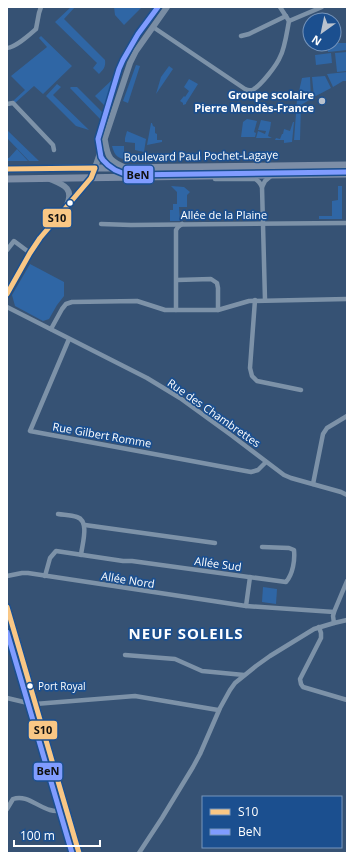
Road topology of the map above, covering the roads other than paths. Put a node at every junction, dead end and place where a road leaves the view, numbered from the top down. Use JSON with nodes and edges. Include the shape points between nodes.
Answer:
{"nodes":[{"id":1,"x":41,"y":7,"type":"edge"},
{"id":2,"x":167,"y":7,"type":"edge"},
{"id":3,"x":280,"y":7,"type":"edge"},
{"id":4,"x":322,"y":7,"type":"edge"},
{"id":5,"x":288,"y":18,"type":"junction"},
{"id":6,"x":153,"y":27,"type":"junction"},
{"id":7,"x":241,"y":36,"type":"dead end"},
{"id":8,"x":7,"y":48,"type":"edge"},
{"id":9,"x":7,"y":104,"type":"edge"},
{"id":10,"x":105,"y":140,"type":"junction"},
{"id":11,"x":54,"y":150,"type":"dead end"},
{"id":12,"x":347,"y":165,"type":"edge"},
{"id":13,"x":95,"y":168,"type":"junction"},
{"id":14,"x":127,"y":168,"type":"junction"},
{"id":15,"x":7,"y":169,"type":"edge"},
{"id":16,"x":272,"y":174,"type":"junction"},
{"id":17,"x":347,"y":174,"type":"edge"},
{"id":18,"x":199,"y":176,"type":"junction"},
{"id":19,"x":91,"y":178,"type":"junction"},
{"id":20,"x":7,"y":179,"type":"edge"},
{"id":21,"x":48,"y":179,"type":"junction"},
{"id":22,"x":262,"y":187,"type":"junction"},
{"id":23,"x":66,"y":208,"type":"junction"},
{"id":24,"x":347,"y":223,"type":"edge"},
{"id":25,"x":100,"y":224,"type":"dead end"},
{"id":26,"x":182,"y":224,"type":"junction"},
{"id":27,"x":264,"y":224,"type":"junction"},
{"id":28,"x":7,"y":250,"type":"edge"},
{"id":29,"x":30,"y":253,"type":"junction"},
{"id":30,"x":177,"y":280,"type":"junction"},
{"id":31,"x":7,"y":294,"type":"edge"},
{"id":32,"x":347,"y":299,"type":"edge"},
{"id":33,"x":255,"y":300,"type":"junction"},
{"id":34,"x":265,"y":300,"type":"junction"},
{"id":35,"x":7,"y":307,"type":"edge"},
{"id":36,"x":176,"y":310,"type":"junction"},
{"id":37,"x":218,"y":310,"type":"junction"},
{"id":38,"x":51,"y":329,"type":"junction"},
{"id":39,"x":69,"y":339,"type":"junction"},
{"id":40,"x":302,"y":390,"type":"dead end"},
{"id":41,"x":347,"y":416,"type":"edge"},
{"id":42,"x":266,"y":462,"type":"junction"},
{"id":43,"x":313,"y":484,"type":"junction"},
{"id":44,"x":347,"y":495,"type":"edge"},
{"id":45,"x":58,"y":514,"type":"dead end"},
{"id":46,"x":85,"y":526,"type":"junction"},
{"id":47,"x":215,"y":543,"type":"dead end"},
{"id":48,"x":262,"y":547,"type":"dead end"},
{"id":49,"x":81,"y":555,"type":"junction"},
{"id":50,"x":7,"y":576,"type":"edge"},
{"id":51,"x":45,"y":576,"type":"junction"},
{"id":52,"x":250,"y":577,"type":"junction"},
{"id":53,"x":347,"y":581,"type":"edge"},
{"id":54,"x":246,"y":606,"type":"junction"},
{"id":55,"x":7,"y":607,"type":"edge"},
{"id":56,"x":334,"y":612,"type":"junction"},
{"id":57,"x":347,"y":620,"type":"edge"},
{"id":58,"x":334,"y":623,"type":"junction"},
{"id":59,"x":319,"y":627,"type":"junction"},
{"id":60,"x":125,"y":655,"type":"dead end"},
{"id":61,"x":244,"y":675,"type":"junction"},
{"id":62,"x":7,"y":698,"type":"edge"},
{"id":63,"x":347,"y":700,"type":"edge"},
{"id":64,"x":35,"y":704,"type":"junction"},
{"id":65,"x":218,"y":710,"type":"junction"},
{"id":66,"x":7,"y":809,"type":"edge"},
{"id":67,"x":66,"y":810,"type":"junction"},
{"id":68,"x":79,"y":853,"type":"edge"},
{"id":69,"x":139,"y":853,"type":"edge"}],
"edges":[{"from":1,"to":8,"type":"street","via":[[36,29],[16,45]]},
{"from":2,"to":6,"type":"main road"},
{"from":3,"to":5,"type":"street"},
{"from":4,"to":5,"type":"street"},
{"from":5,"to":6,"type":"street","via":[[281,57],[257,87],[250,90],[245,90]]},
{"from":5,"to":7,"type":"street"},
{"from":6,"to":10,"type":"main road","via":[[130,63]]},
{"from":9,"to":11,"type":"street","via":[[14,103],[53,145]]},
{"from":10,"to":13,"type":"main road"},
{"from":10,"to":14,"type":"main road","via":[[108,156],[113,162]]},
{"from":12,"to":14,"type":"main road","name":"Boulevard Paul Pochet-Lagaye"},
{"from":13,"to":14,"type":"main road","name":"Boulevard Paul Pochet-Lagaye"},
{"from":13,"to":15,"type":"main road","name":"Boulevard Paul Pochet-Lagaye"},
{"from":13,"to":19,"type":"main road"},
{"from":16,"to":17,"type":"main road","name":"Boulevard Paul Pochet-Lagaye"},
{"from":16,"to":18,"type":"main road","name":"Boulevard Paul Pochet-Lagaye"},
{"from":16,"to":22,"type":"street"},
{"from":18,"to":19,"type":"main road","name":"Boulevard Paul Pochet-Lagaye"},
{"from":18,"to":22,"type":"street","via":[[217,179],[255,179]]},
{"from":19,"to":21,"type":"main road","name":"Boulevard Paul Pochet-Lagaye"},
{"from":19,"to":23,"type":"main road"},
{"from":20,"to":21,"type":"main road","name":"Boulevard Paul Pochet-Lagaye"},
{"from":21,"to":23,"type":"main road","via":[[68,189],[69,199]]},
{"from":22,"to":27,"type":"street"},
{"from":23,"to":29,"type":"main road"},
{"from":24,"to":27,"type":"street","name":"Allée de la Plaine"},
{"from":25,"to":26,"type":"street","name":"Allée de la Plaine"},
{"from":26,"to":27,"type":"street","name":"Allée de la Plaine"},
{"from":26,"to":30,"type":"street","via":[[176,230]]},
{"from":27,"to":34,"type":"street"},
{"from":28,"to":29,"type":"street","via":[[14,241]]},
{"from":29,"to":31,"type":"main road"},
{"from":30,"to":36,"type":"street"},
{"from":30,"to":37,"type":"street","via":[[211,280],[217,283]]},
{"from":32,"to":34,"type":"street"},
{"from":33,"to":34,"type":"street"},
{"from":33,"to":37,"type":"street"},
{"from":33,"to":40,"type":"street","via":[[250,368],[252,376],[257,381]]},
{"from":35,"to":38,"type":"street","name":"Rue des Chambrettes"},
{"from":36,"to":37,"type":"street"},
{"from":36,"to":38,"type":"street","via":[[165,310],[137,301],[72,302],[62,309]]},
{"from":38,"to":39,"type":"street","name":"Rue des Chambrettes"},
{"from":39,"to":42,"type":"street","name":"Rue des Chambrettes","via":[[147,378],[180,398]]},
{"from":39,"to":42,"type":"street","name":"Rue Gilbert Romme","via":[[30,431],[251,472],[258,470]]},
{"from":41,"to":43,"type":"street","via":[[322,434]]},
{"from":42,"to":43,"type":"street","name":"Rue des Chambrettes","via":[[290,478]]},
{"from":43,"to":44,"type":"street","name":"Rue des Chambrettes"},
{"from":45,"to":46,"type":"street","name":"Allée Sud","via":[[78,517],[83,520]]},
{"from":46,"to":47,"type":"street","name":"Allée Sud"},
{"from":46,"to":49,"type":"street"},
{"from":48,"to":52,"type":"street","name":"Allée Sud","via":[[294,550],[290,578],[286,582]]},
{"from":49,"to":51,"type":"street","name":"Allée Sud","via":[[56,551],[50,558]]},
{"from":49,"to":52,"type":"street","name":"Allée Sud"},
{"from":50,"to":51,"type":"street","name":"Allée Nord","via":[[22,573]]},
{"from":51,"to":54,"type":"street","name":"Allée Nord"},
{"from":52,"to":54,"type":"street"},
{"from":53,"to":56,"type":"street"},
{"from":54,"to":56,"type":"street","name":"Allée Nord"},
{"from":55,"to":64,"type":"main road"},
{"from":56,"to":58,"type":"street"},
{"from":57,"to":58,"type":"street"},
{"from":58,"to":59,"type":"street"},
{"from":59,"to":61,"type":"street"},
{"from":59,"to":63,"type":"street","via":[[320,638],[300,684]]},
{"from":60,"to":61,"type":"street","via":[[175,659],[202,671]]},
{"from":61,"to":65,"type":"street","via":[[235,683]]},
{"from":62,"to":64,"type":"street"},
{"from":64,"to":65,"type":"street","via":[[135,696]]},
{"from":64,"to":67,"type":"main road"},
{"from":65,"to":69,"type":"street","via":[[197,760]]},
{"from":66,"to":67,"type":"street","via":[[13,799],[21,797],[56,812]]},
{"from":67,"to":68,"type":"main road"}]}
